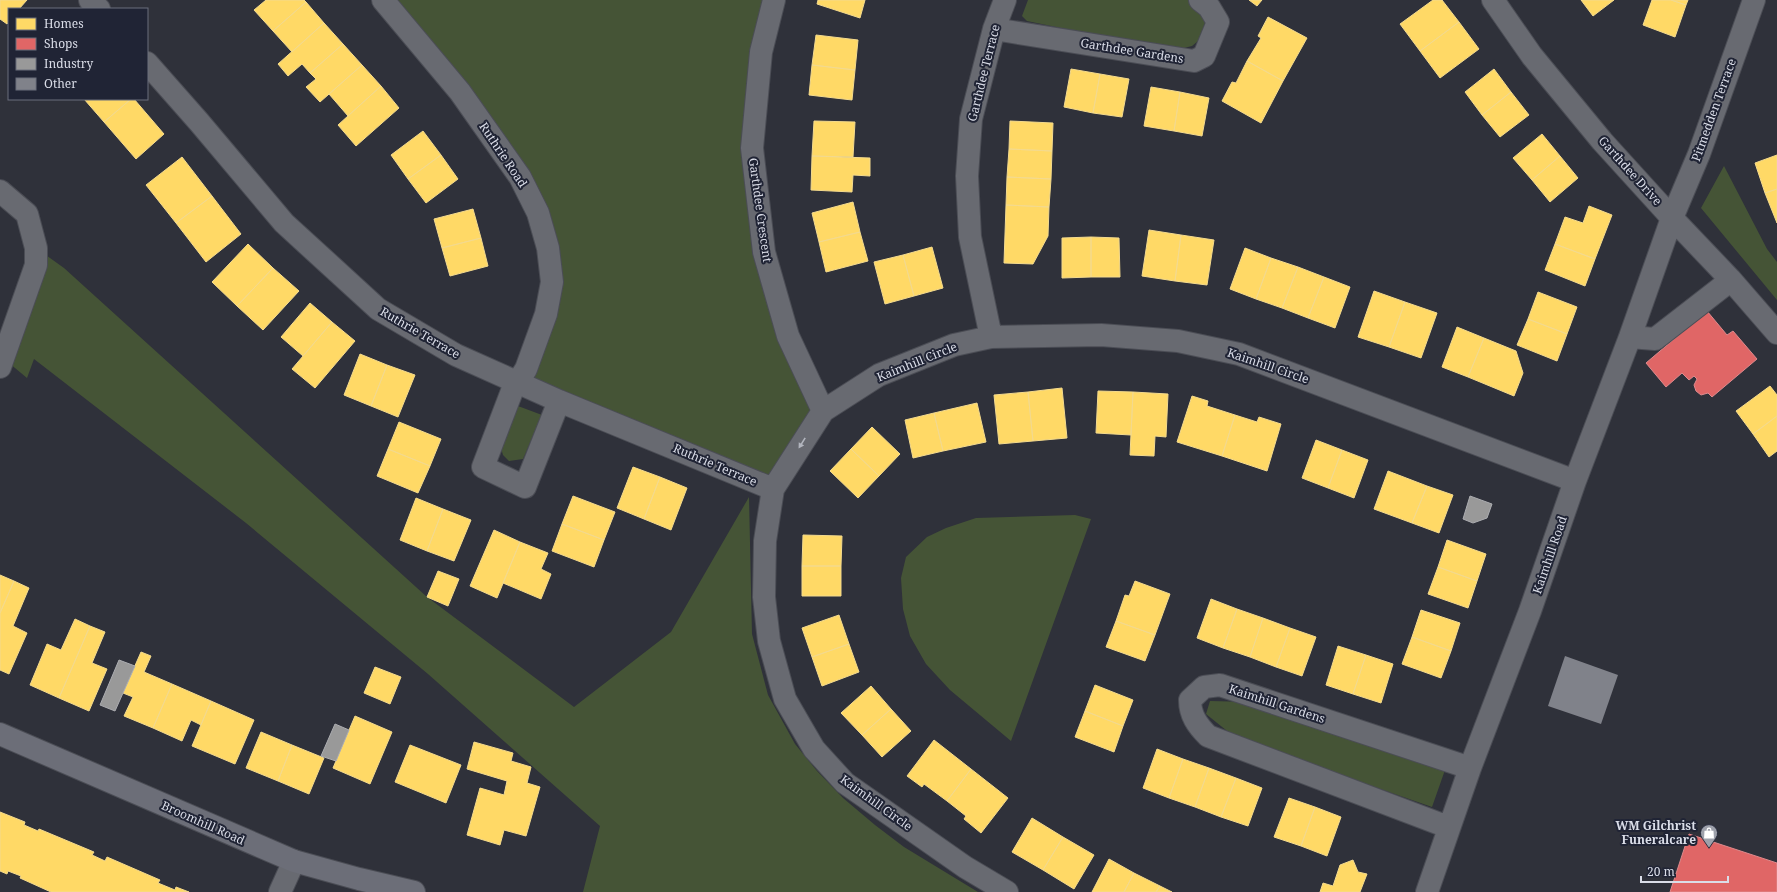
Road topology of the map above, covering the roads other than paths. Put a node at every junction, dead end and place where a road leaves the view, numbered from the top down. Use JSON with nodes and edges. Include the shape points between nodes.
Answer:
{"nodes":[{"id":1,"x":90,"y":0,"type":"edge"},
{"id":2,"x":383,"y":0,"type":"edge"},
{"id":3,"x":774,"y":0,"type":"edge"},
{"id":4,"x":1005,"y":0,"type":"edge"},
{"id":5,"x":1200,"y":0,"type":"edge"},
{"id":6,"x":1493,"y":0,"type":"edge"},
{"id":7,"x":1754,"y":0,"type":"edge"},
{"id":8,"x":98,"y":8,"type":"edge"},
{"id":9,"x":994,"y":30,"type":"junction"},
{"id":10,"x":148,"y":64,"type":"edge"},
{"id":11,"x":0,"y":191,"type":"edge"},
{"id":12,"x":1672,"y":218,"type":"junction"},
{"id":13,"x":1732,"y":280,"type":"junction"},
{"id":14,"x":1777,"y":333,"type":"edge"},
{"id":15,"x":990,"y":337,"type":"junction"},
{"id":16,"x":1630,"y":338,"type":"junction"},
{"id":17,"x":2,"y":363,"type":"edge"},
{"id":18,"x":518,"y":382,"type":"junction"},
{"id":19,"x":559,"y":401,"type":"junction"},
{"id":20,"x":823,"y":411,"type":"junction"},
{"id":21,"x":1575,"y":481,"type":"junction"},
{"id":22,"x":773,"y":489,"type":"junction"},
{"id":23,"x":0,"y":734,"type":"edge"},
{"id":24,"x":1470,"y":768,"type":"junction"},
{"id":25,"x":1448,"y":827,"type":"junction"},
{"id":26,"x":294,"y":861,"type":"junction"},
{"id":27,"x":280,"y":892,"type":"edge"},
{"id":28,"x":414,"y":892,"type":"edge"},
{"id":29,"x":1007,"y":892,"type":"edge"},
{"id":30,"x":1427,"y":892,"type":"edge"}],
"edges":[{"from":1,"to":8,"type":"street"},
{"from":2,"to":18,"type":"street","name":"Ruthrie Road","via":[[460,92],[520,177],[538,213],[548,248],[552,282],[546,314],[526,368]]},
{"from":3,"to":20,"type":"street","name":"Garthdee Crescent","via":[[762,52],[752,148],[762,237],[788,336]]},
{"from":4,"to":9,"type":"street","name":"Garthdee Terrace"},
{"from":5,"to":9,"type":"street","name":"Garthdee Gardens","via":[[1209,7],[1218,22],[1204,56],[1194,60]]},
{"from":6,"to":12,"type":"street","name":"Garthdee Drive","via":[[1538,62],[1602,140]]},
{"from":7,"to":12,"type":"street","name":"Pitmedden Terrace","via":[[1699,154]]},
{"from":9,"to":15,"type":"street","name":"Garthdee Terrace","via":[[971,119],[966,176],[970,237]]},
{"from":10,"to":18,"type":"street","name":"Ruthrie Terrace","via":[[284,223],[378,309],[456,355]]},
{"from":11,"to":17,"type":"street","via":[[27,214],[36,248],[36,265]]},
{"from":12,"to":13,"type":"street","name":"Garthdee Drive"},
{"from":12,"to":16,"type":"street","name":"Kaimhill Road"},
{"from":13,"to":14,"type":"street","name":"Garthdee Drive"},
{"from":13,"to":16,"type":"street","via":[[1655,339]]},
{"from":15,"to":20,"type":"street","name":"Kaimhill Circle","via":[[954,345],[879,375]]},
{"from":15,"to":21,"type":"street","name":"Kaimhill Circle","via":[[1100,335],[1178,341],[1239,354]]},
{"from":16,"to":21,"type":"street","name":"Kaimhill Road"},
{"from":18,"to":19,"type":"street","name":"Ruthrie Terrace"},
{"from":18,"to":19,"type":"street","name":"Ruthrie Road","via":[[512,391],[483,467],[524,487]]},
{"from":19,"to":22,"type":"street","name":"Ruthrie Terrace"},
{"from":20,"to":22,"type":"street","name":"Kaimhill Circle","one_way":true},
{"from":21,"to":24,"type":"street","name":"Kaimhill Road","via":[[1530,611]]},
{"from":22,"to":29,"type":"street","name":"Kaimhill Circle","via":[[765,548],[764,597],[769,641],[785,699],[814,749],[845,783]]},
{"from":23,"to":26,"type":"street","name":"Broomhill Road"},
{"from":24,"to":25,"type":"street","name":"Kaimhill Road"},
{"from":24,"to":25,"type":"street","name":"Kaimhill Gardens","via":[[1220,685],[1204,687],[1190,700],[1192,716],[1208,736]]},
{"from":25,"to":30,"type":"street","name":"Kaimhill Road"},
{"from":26,"to":27,"type":"street"},
{"from":26,"to":28,"type":"street","name":"Broomhill Road"}]}
